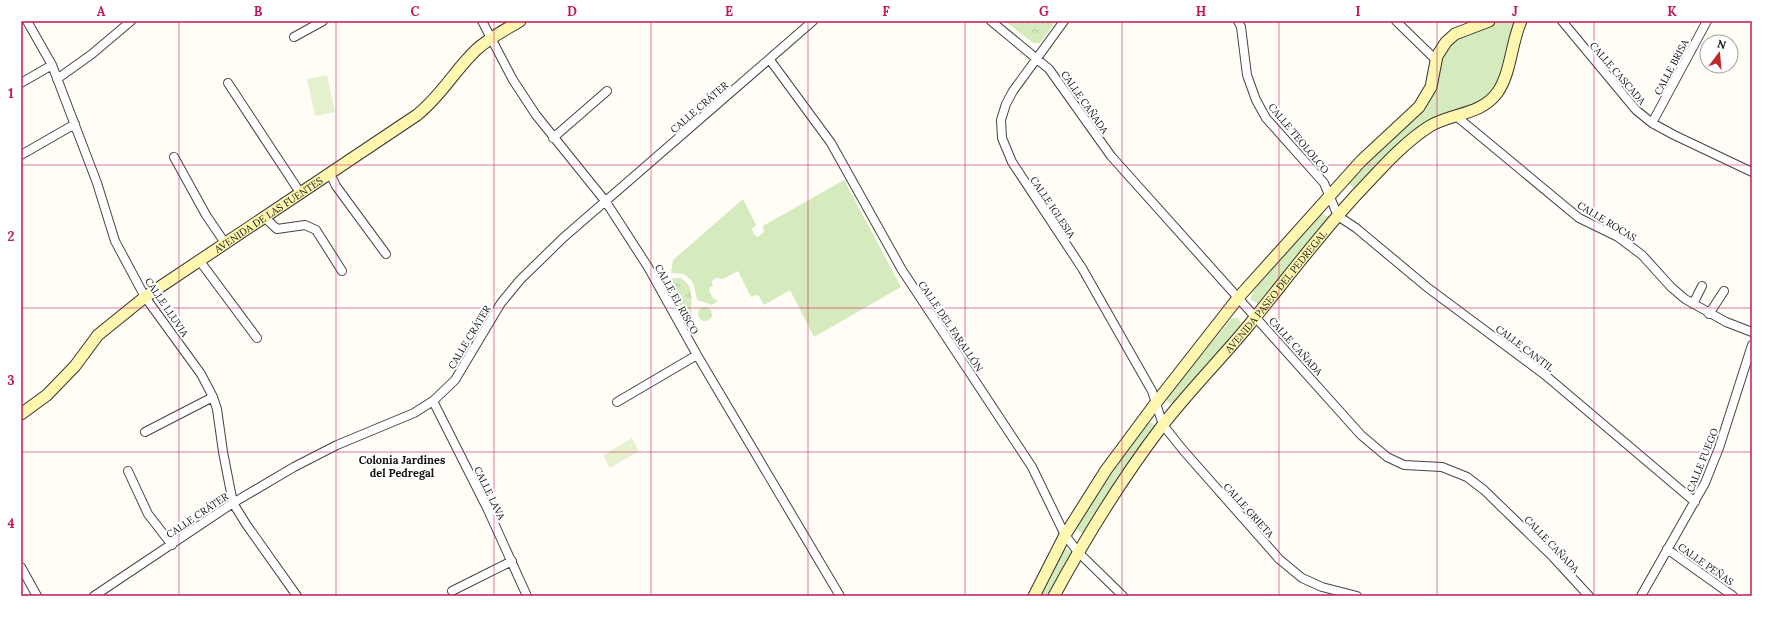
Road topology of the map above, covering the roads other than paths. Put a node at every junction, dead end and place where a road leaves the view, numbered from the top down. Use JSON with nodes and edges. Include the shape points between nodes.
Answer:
{"nodes":[{"id":1,"x":27,"y":21,"type":"edge"},
{"id":2,"x":130,"y":21,"type":"edge"},
{"id":3,"x":323,"y":21,"type":"edge"},
{"id":4,"x":482,"y":21,"type":"edge"},
{"id":5,"x":520,"y":21,"type":"edge"},
{"id":6,"x":813,"y":21,"type":"edge"},
{"id":7,"x":991,"y":21,"type":"edge"},
{"id":8,"x":1064,"y":21,"type":"edge"},
{"id":9,"x":1238,"y":21,"type":"edge"},
{"id":10,"x":1396,"y":21,"type":"edge"},
{"id":11,"x":1489,"y":21,"type":"edge"},
{"id":12,"x":1521,"y":21,"type":"edge"},
{"id":13,"x":1562,"y":21,"type":"edge"},
{"id":14,"x":1707,"y":21,"type":"edge"},
{"id":15,"x":294,"y":37,"type":"dead end"},
{"id":16,"x":490,"y":39,"type":"junction"},
{"id":17,"x":1038,"y":58,"type":"junction"},
{"id":18,"x":770,"y":60,"type":"junction"},
{"id":19,"x":1436,"y":60,"type":"junction"},
{"id":20,"x":52,"y":65,"type":"junction"},
{"id":21,"x":57,"y":79,"type":"junction"},
{"id":22,"x":228,"y":83,"type":"dead end"},
{"id":23,"x":21,"y":84,"type":"edge"},
{"id":24,"x":607,"y":92,"type":"dead end"},
{"id":25,"x":1456,"y":116,"type":"junction"},
{"id":26,"x":1652,"y":123,"type":"junction"},
{"id":27,"x":75,"y":124,"type":"junction"},
{"id":28,"x":553,"y":138,"type":"junction"},
{"id":29,"x":21,"y":155,"type":"edge"},
{"id":30,"x":174,"y":157,"type":"dead end"},
{"id":31,"x":1752,"y":172,"type":"edge"},
{"id":32,"x":330,"y":173,"type":"junction"},
{"id":33,"x":301,"y":194,"type":"junction"},
{"id":34,"x":1329,"y":197,"type":"junction"},
{"id":35,"x":606,"y":202,"type":"junction"},
{"id":36,"x":1338,"y":216,"type":"junction"},
{"id":37,"x":264,"y":217,"type":"junction"},
{"id":38,"x":225,"y":243,"type":"junction"},
{"id":39,"x":386,"y":254,"type":"dead end"},
{"id":40,"x":199,"y":260,"type":"junction"},
{"id":41,"x":342,"y":271,"type":"dead end"},
{"id":42,"x":1702,"y":286,"type":"dead end"},
{"id":43,"x":1724,"y":291,"type":"dead end"},
{"id":44,"x":145,"y":297,"type":"junction"},
{"id":45,"x":1238,"y":298,"type":"junction"},
{"id":46,"x":1693,"y":304,"type":"junction"},
{"id":47,"x":1709,"y":314,"type":"junction"},
{"id":48,"x":1256,"y":316,"type":"junction"},
{"id":49,"x":1752,"y":332,"type":"edge"},
{"id":50,"x":257,"y":338,"type":"dead end"},
{"id":51,"x":1752,"y":345,"type":"edge"},
{"id":52,"x":697,"y":355,"type":"junction"},
{"id":53,"x":213,"y":397,"type":"junction"},
{"id":54,"x":433,"y":401,"type":"junction"},
{"id":55,"x":616,"y":402,"type":"dead end"},
{"id":56,"x":1155,"y":404,"type":"junction"},
{"id":57,"x":21,"y":414,"type":"edge"},
{"id":58,"x":1163,"y":425,"type":"junction"},
{"id":59,"x":145,"y":432,"type":"dead end"},
{"id":60,"x":128,"y":471,"type":"dead end"},
{"id":61,"x":1695,"y":502,"type":"junction"},
{"id":62,"x":233,"y":503,"type":"junction"},
{"id":63,"x":1065,"y":535,"type":"junction"},
{"id":64,"x":172,"y":545,"type":"junction"},
{"id":65,"x":1667,"y":549,"type":"junction"},
{"id":66,"x":1078,"y":552,"type":"junction"},
{"id":67,"x":512,"y":561,"type":"junction"},
{"id":68,"x":21,"y":567,"type":"edge"},
{"id":69,"x":452,"y":591,"type":"dead end"},
{"id":70,"x":37,"y":596,"type":"edge"},
{"id":71,"x":94,"y":596,"type":"edge"},
{"id":72,"x":297,"y":596,"type":"edge"},
{"id":73,"x":528,"y":596,"type":"edge"},
{"id":74,"x":840,"y":596,"type":"edge"},
{"id":75,"x":1034,"y":596,"type":"edge"},
{"id":76,"x":1054,"y":596,"type":"edge"},
{"id":77,"x":1123,"y":596,"type":"edge"},
{"id":78,"x":1357,"y":596,"type":"edge"},
{"id":79,"x":1589,"y":596,"type":"edge"},
{"id":80,"x":1641,"y":596,"type":"edge"},
{"id":81,"x":1733,"y":596,"type":"edge"}],
"edges":[{"from":1,"to":20,"type":"street","name":"CALLE LLUVIA"},
{"from":2,"to":21,"type":"street"},
{"from":3,"to":15,"type":"street"},
{"from":4,"to":16,"type":"street","name":"CALLE EL RISCO"},
{"from":5,"to":16,"type":"main road","name":"AVENIDA DE LAS FUENTES"},
{"from":6,"to":18,"type":"street","name":"CALLE CRÁTER"},
{"from":7,"to":17,"type":"street","name":"CALLE CAÑADA"},
{"from":8,"to":17,"type":"street","name":"CALLE IGLESIA"},
{"from":9,"to":34,"type":"street","name":"CALLE TEOLOLCO","via":[[1248,75],[1256,100],[1266,118],[1324,183]]},
{"from":10,"to":19,"type":"street"},
{"from":11,"to":19,"type":"main road","name":"AVENIDA PASEO DEL PEDREGAL","via":[[1450,38]]},
{"from":12,"to":25,"type":"main road","name":"AVENIDA PASEO DEL PEDREGAL","via":[[1497,93],[1483,105]]},
{"from":13,"to":26,"type":"street","name":"CALLE CASCADA","via":[[1636,110]]},
{"from":14,"to":26,"type":"street","name":"CALLE BRISA"},
{"from":16,"to":28,"type":"street","name":"CALLE EL RISCO","via":[[524,98]]},
{"from":16,"to":32,"type":"main road","name":"AVENIDA DE LAS FUENTES","via":[[471,56],[426,107]]},
{"from":17,"to":45,"type":"street","name":"CALLE CAÑADA","via":[[1050,69],[1111,156]]},
{"from":17,"to":56,"type":"street","name":"CALLE IGLESIA","via":[[1006,104],[1001,120],[1002,138],[1012,162],[1086,275],[1152,391]]},
{"from":18,"to":35,"type":"street","name":"CALLE CRÁTER"},
{"from":18,"to":63,"type":"street","name":"CALLE DEL FARALLÓN","via":[[831,143],[902,270],[1032,467]]},
{"from":19,"to":34,"type":"main road","name":"AVENIDA PASEO DEL PEDREGAL","via":[[1431,87],[1419,107],[1378,144]]},
{"from":20,"to":21,"type":"street","name":"CALLE LLUVIA"},
{"from":20,"to":23,"type":"street"},
{"from":21,"to":27,"type":"street","name":"CALLE LLUVIA"},
{"from":22,"to":33,"type":"street"},
{"from":24,"to":28,"type":"street"},
{"from":25,"to":36,"type":"main road","name":"AVENIDA PASEO DEL PEDREGAL","via":[[1433,124],[1419,134],[1379,171]]},
{"from":25,"to":46,"type":"street","name":"CALLE ROCAS","via":[[1579,218],[1618,237],[1636,250],[1671,287]]},
{"from":26,"to":31,"type":"street","name":"CALLE CASCADA"},
{"from":27,"to":29,"type":"street"},
{"from":27,"to":44,"type":"street","name":"CALLE LLUVIA","via":[[115,241]]},
{"from":28,"to":35,"type":"street","name":"CALLE EL RISCO"},
{"from":30,"to":38,"type":"street","via":[[206,215]]},
{"from":32,"to":33,"type":"main road","name":"AVENIDA DE LAS FUENTES"},
{"from":32,"to":39,"type":"street","via":[[336,186]]},
{"from":33,"to":37,"type":"main road","name":"AVENIDA DE LAS FUENTES"},
{"from":34,"to":36,"type":"street","name":"CALLE TEOLOLCO"},
{"from":34,"to":45,"type":"main road","name":"AVENIDA PASEO DEL PEDREGAL"},
{"from":35,"to":52,"type":"street","name":"CALLE EL RISCO","via":[[648,267]]},
{"from":35,"to":54,"type":"street","name":"CALLE CRÁTER","via":[[562,238],[500,303],[455,380]]},
{"from":36,"to":48,"type":"main road","name":"AVENIDA PASEO DEL PEDREGAL"},
{"from":36,"to":61,"type":"street","name":"CALLE CANTIL","via":[[1545,376]]},
{"from":37,"to":38,"type":"main road","name":"AVENIDA DE LAS FUENTES"},
{"from":37,"to":41,"type":"street","via":[[277,229],[305,225],[316,230]]},
{"from":38,"to":40,"type":"main road","name":"AVENIDA DE LAS FUENTES"},
{"from":40,"to":44,"type":"main road","name":"AVENIDA DE LAS FUENTES"},
{"from":40,"to":50,"type":"street"},
{"from":42,"to":46,"type":"street"},
{"from":43,"to":47,"type":"street"},
{"from":44,"to":53,"type":"street","name":"CALLE LLUVIA","via":[[201,374]]},
{"from":44,"to":57,"type":"main road","name":"AVENIDA DE LAS FUENTES","via":[[98,336],[75,366],[47,395]]},
{"from":45,"to":48,"type":"street","name":"CALLE CAÑADA"},
{"from":45,"to":56,"type":"main road","name":"AVENIDA PASEO DEL PEDREGAL"},
{"from":46,"to":47,"type":"street","name":"CALLE ROCAS"},
{"from":47,"to":49,"type":"street","name":"CALLE ROCAS"},
{"from":48,"to":58,"type":"main road","name":"AVENIDA PASEO DEL PEDREGAL"},
{"from":48,"to":79,"type":"street","name":"CALLE CAÑADA","via":[[1360,435],[1374,447],[1404,465],[1442,467],[1467,477],[1484,490],[1548,552]]},
{"from":51,"to":61,"type":"street","name":"CALLE FUEGO","via":[[1719,448],[1706,483]]},
{"from":52,"to":55,"type":"street"},
{"from":52,"to":74,"type":"street","name":"CALLE EL RISCO"},
{"from":53,"to":59,"type":"street"},
{"from":53,"to":62,"type":"street","name":"CALLE LLUVIA"},
{"from":54,"to":62,"type":"street","name":"CALLE CRÁTER","via":[[414,412],[337,445]]},
{"from":54,"to":67,"type":"street","name":"CALLE LAVA"},
{"from":56,"to":58,"type":"street","name":"CALLE GRIETA"},
{"from":56,"to":63,"type":"main road","name":"AVENIDA PASEO DEL PEDREGAL","via":[[1106,470]]},
{"from":58,"to":66,"type":"main road","name":"AVENIDA PASEO DEL PEDREGAL","via":[[1122,482]]},
{"from":58,"to":78,"type":"street","name":"CALLE GRIETA","via":[[1279,559],[1302,578],[1322,587]]},
{"from":60,"to":64,"type":"street","via":[[148,514]]},
{"from":61,"to":65,"type":"street","name":"CALLE FUEGO"},
{"from":62,"to":64,"type":"street","name":"CALLE CRÁTER"},
{"from":62,"to":72,"type":"street","name":"CALLE LLUVIA"},
{"from":63,"to":66,"type":"street","name":"CALLE DEL FARALLÓN"},
{"from":63,"to":75,"type":"main road","name":"AVENIDA PASEO DEL PEDREGAL"},
{"from":64,"to":71,"type":"street","name":"CALLE CRÁTER"},
{"from":65,"to":80,"type":"street","name":"CALLE FUEGO"},
{"from":65,"to":81,"type":"street","name":"CALLE PEÑAS"},
{"from":66,"to":76,"type":"main road","name":"AVENIDA PASEO DEL PEDREGAL"},
{"from":66,"to":77,"type":"street","name":"CALLE DEL FARALLÓN"},
{"from":67,"to":69,"type":"street"},
{"from":67,"to":73,"type":"street","name":"CALLE LAVA"},
{"from":68,"to":70,"type":"street"}]}
